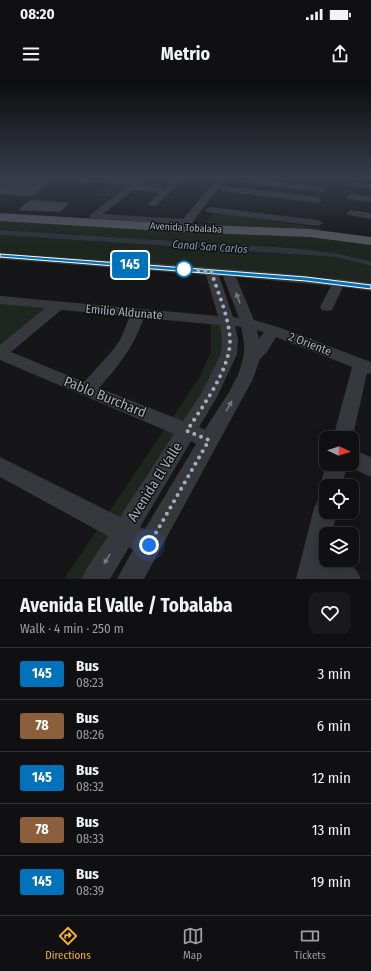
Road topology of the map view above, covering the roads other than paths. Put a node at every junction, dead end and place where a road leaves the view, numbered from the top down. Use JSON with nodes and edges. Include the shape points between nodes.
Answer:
{"nodes":[{"id":1,"x":113,"y":200,"type":"edge"},
{"id":2,"x":156,"y":200,"type":"edge"},
{"id":3,"x":215,"y":200,"type":"edge"},
{"id":4,"x":216,"y":200,"type":"edge"},
{"id":5,"x":152,"y":204,"type":"dead end"},
{"id":6,"x":350,"y":213,"type":"dead end"},
{"id":7,"x":371,"y":216,"type":"edge"},
{"id":8,"x":0,"y":217,"type":"edge"},
{"id":9,"x":318,"y":223,"type":"dead end"},
{"id":10,"x":188,"y":226,"type":"junction"},
{"id":11,"x":371,"y":241,"type":"edge"},
{"id":12,"x":3,"y":259,"type":"edge"},
{"id":13,"x":211,"y":271,"type":"junction"},
{"id":14,"x":228,"y":273,"type":"junction"},
{"id":15,"x":339,"y":282,"type":"junction"},
{"id":16,"x":371,"y":287,"type":"edge"},
{"id":17,"x":0,"y":300,"type":"edge"},
{"id":18,"x":57,"y":306,"type":"junction"},
{"id":19,"x":327,"y":307,"type":"dead end"},
{"id":20,"x":139,"y":313,"type":"junction"},
{"id":21,"x":227,"y":321,"type":"junction"},
{"id":22,"x":247,"y":323,"type":"junction"},
{"id":23,"x":273,"y":330,"type":"junction"},
{"id":24,"x":0,"y":353,"type":"edge"},
{"id":25,"x":252,"y":357,"type":"junction"},
{"id":26,"x":366,"y":366,"type":"edge"},
{"id":27,"x":88,"y":389,"type":"junction"},
{"id":28,"x":187,"y":431,"type":"junction"},
{"id":29,"x":345,"y":431,"type":"edge"},
{"id":30,"x":209,"y":440,"type":"junction"},
{"id":31,"x":359,"y":462,"type":"edge"},
{"id":32,"x":0,"y":466,"type":"edge"},
{"id":33,"x":371,"y":468,"type":"edge"},
{"id":34,"x":323,"y":519,"type":"edge"},
{"id":35,"x":124,"y":531,"type":"junction"},
{"id":36,"x":149,"y":545,"type":"junction"},
{"id":37,"x":312,"y":568,"type":"edge"},
{"id":38,"x":95,"y":579,"type":"edge"},
{"id":39,"x":130,"y":579,"type":"edge"},
{"id":40,"x":348,"y":579,"type":"edge"}],
"edges":[{"from":1,"to":10,"type":"street","name":"Avenida Tobalaba","via":[[94,216]]},
{"from":2,"to":5,"type":"street"},
{"from":3,"to":10,"type":"street"},
{"from":4,"to":9,"type":"street"},
{"from":6,"to":7,"type":"street"},
{"from":8,"to":10,"type":"main road","name":"Avenida Tobalaba"},
{"from":10,"to":11,"type":"main road","name":"Avenida Tobalaba","via":[[310,233]]},
{"from":12,"to":13,"type":"street"},
{"from":13,"to":14,"type":"street"},
{"from":13,"to":21,"type":"street","name":"Avenida El Valle"},
{"from":14,"to":15,"type":"street"},
{"from":22,"to":14,"type":"street","name":"Avenida El Valle","one_way":true},
{"from":15,"to":16,"type":"street"},
{"from":15,"to":19,"type":"street"},
{"from":17,"to":18,"type":"street","name":"Emilio Aldunate"},
{"from":18,"to":20,"type":"street","name":"Emilio Aldunate"},
{"from":18,"to":24,"type":"street"},
{"from":20,"to":21,"type":"street","name":"Emilio Aldunate"},
{"from":20,"to":27,"type":"street","via":[[119,354]]},
{"from":21,"to":22,"type":"street","name":"Emilio Aldunate"},
{"from":21,"to":28,"type":"street","name":"Avenida El Valle","via":[[229,354]]},
{"from":22,"to":23,"type":"street","name":"2 Oriente"},
{"from":22,"to":25,"type":"street","name":"Avenida El Valle","via":[[252,340]]},
{"from":23,"to":25,"type":"street"},
{"from":23,"to":26,"type":"street","name":"2 Oriente"},
{"from":24,"to":27,"type":"street","name":"Pablo Burchard"},
{"from":30,"to":25,"type":"street","name":"Avenida El Valle","one_way":true,"via":[[244,379]]},
{"from":26,"to":29,"type":"street"},
{"from":27,"to":28,"type":"street","name":"Pablo Burchard"},
{"from":28,"to":30,"type":"street","name":"Pablo Burchard"},
{"from":28,"to":35,"type":"street","name":"Avenida El Valle"},
{"from":30,"to":36,"type":"street","name":"Avenida El Valle"},
{"from":31,"to":33,"type":"street"},
{"from":32,"to":35,"type":"street"},
{"from":34,"to":37,"type":"street"},
{"from":35,"to":36,"type":"street"},
{"from":35,"to":38,"type":"street","name":"Avenida El Valle","one_way":true},
{"from":36,"to":39,"type":"street","name":"Avenida El Valle"},
{"from":37,"to":40,"type":"street"}]}
